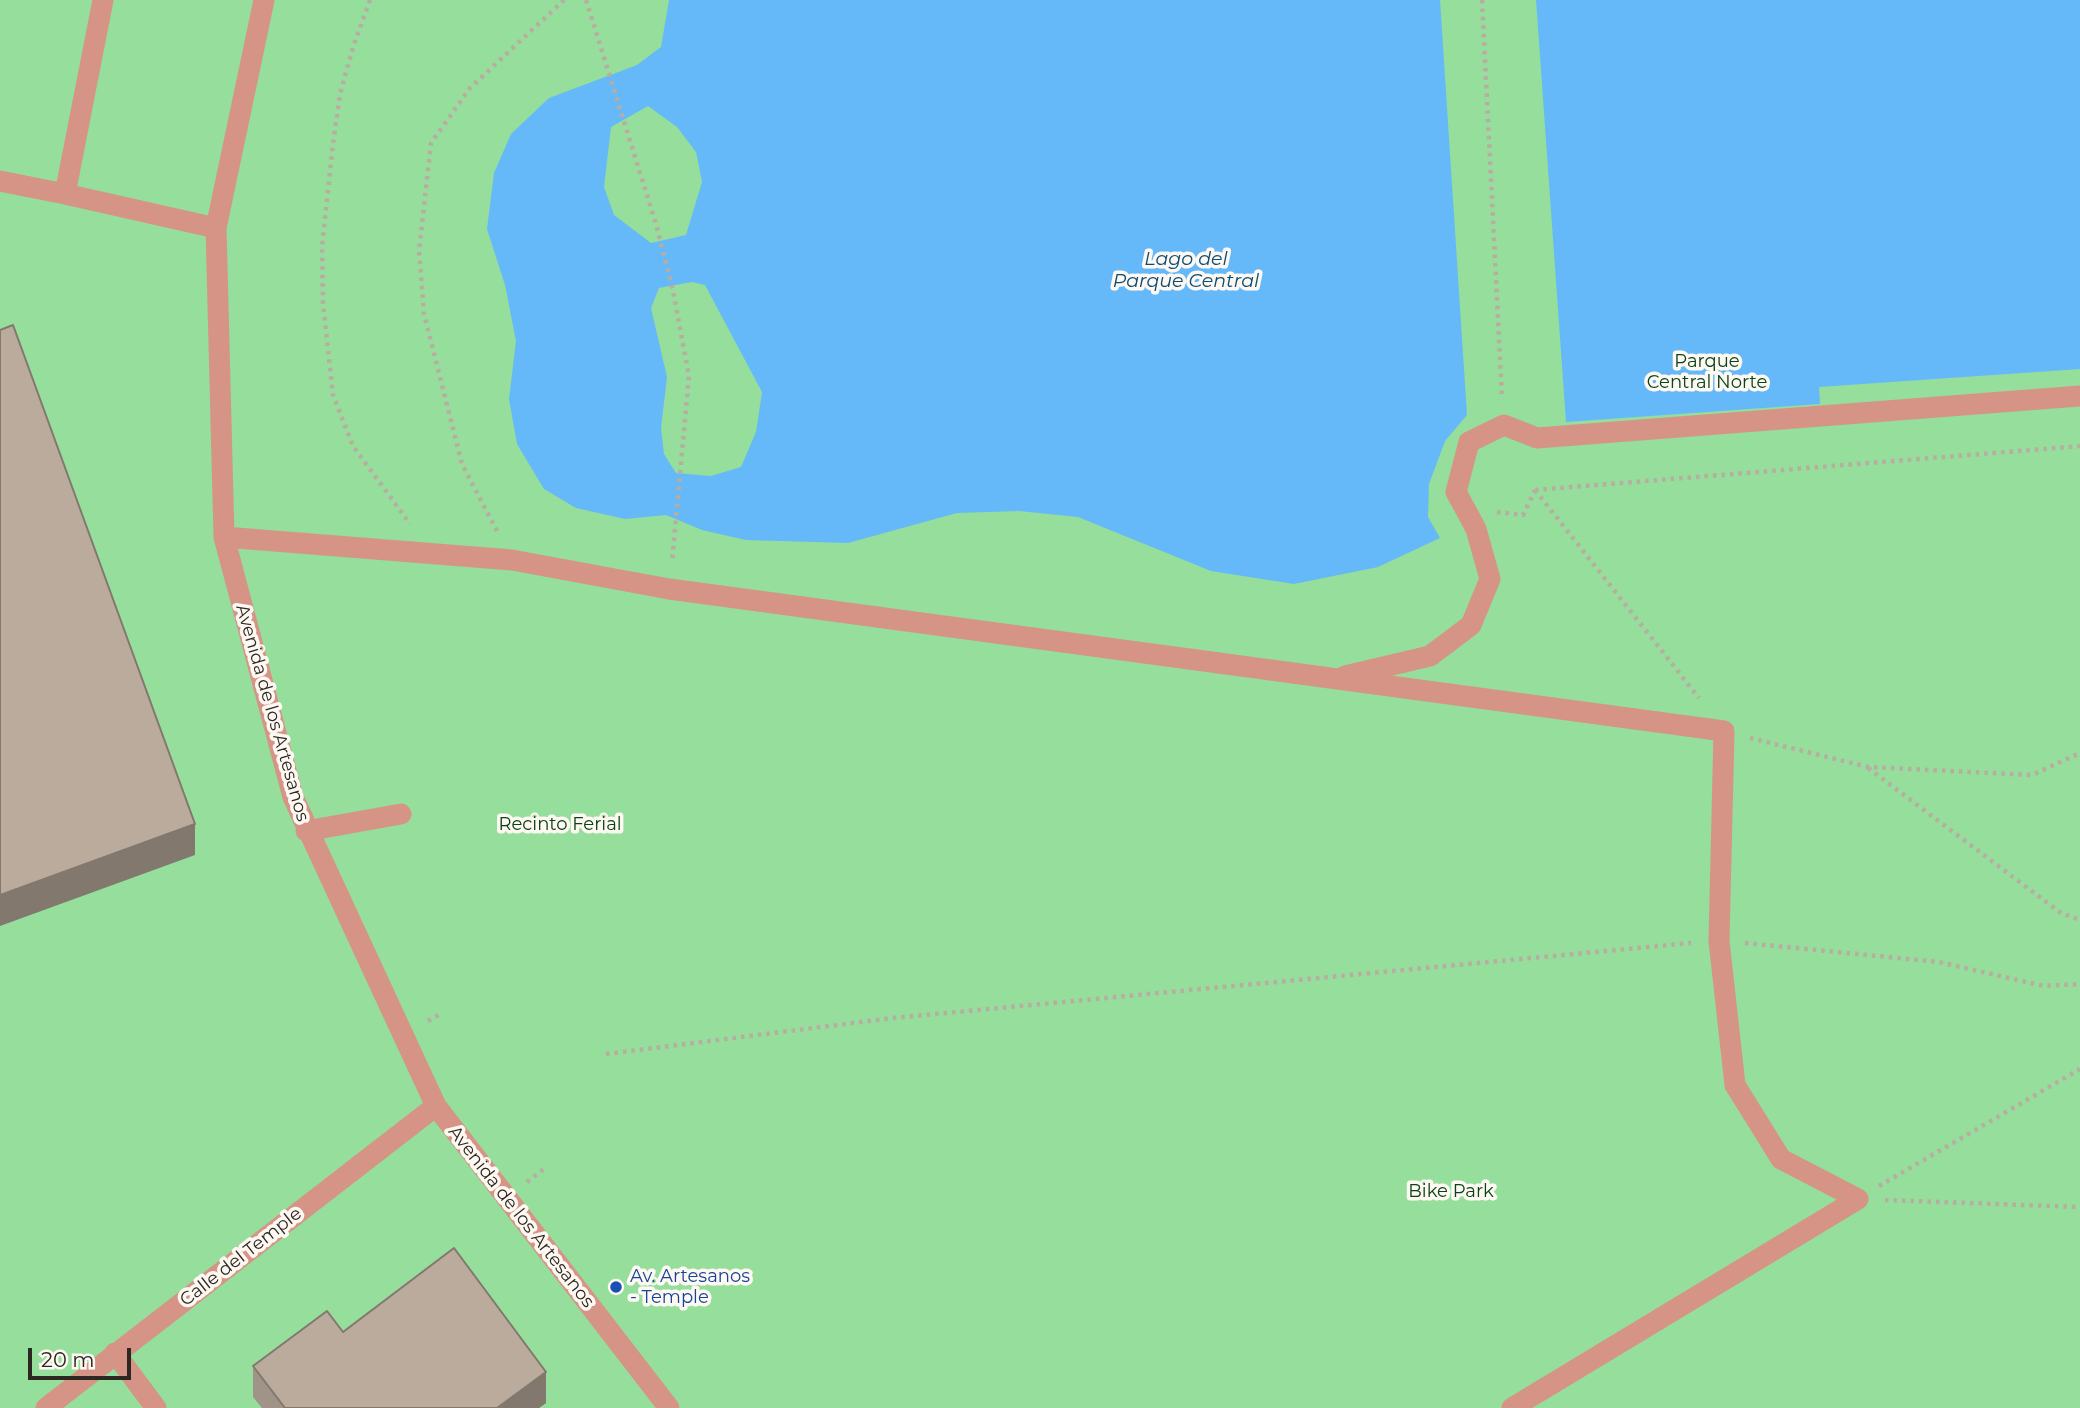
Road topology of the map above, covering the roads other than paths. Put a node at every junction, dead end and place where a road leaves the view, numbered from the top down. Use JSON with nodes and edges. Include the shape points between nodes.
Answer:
{"nodes":[{"id":1,"x":103,"y":0,"type":"edge"},
{"id":2,"x":264,"y":0,"type":"edge"},
{"id":3,"x":0,"y":181,"type":"edge"},
{"id":4,"x":65,"y":194,"type":"junction"},
{"id":5,"x":216,"y":228,"type":"junction"},
{"id":6,"x":2080,"y":396,"type":"edge"},
{"id":7,"x":224,"y":537,"type":"junction"},
{"id":8,"x":1333,"y":679,"type":"junction"},
{"id":9,"x":401,"y":814,"type":"dead end"},
{"id":10,"x":306,"y":831,"type":"junction"},
{"id":11,"x":436,"y":1106,"type":"junction"},
{"id":12,"x":115,"y":1353,"type":"junction"},
{"id":13,"x":46,"y":1408,"type":"edge"},
{"id":14,"x":156,"y":1408,"type":"edge"},
{"id":15,"x":669,"y":1408,"type":"edge"},
{"id":16,"x":1512,"y":1408,"type":"edge"}],
"edges":[{"from":1,"to":4,"type":"street"},
{"from":2,"to":5,"type":"street","name":"Avenida de los Artesanos"},
{"from":3,"to":4,"type":"street"},
{"from":4,"to":5,"type":"street"},
{"from":5,"to":7,"type":"street","name":"Avenida de los Artesanos"},
{"from":6,"to":8,"type":"street","via":[[1536,438],[1504,425],[1469,442],[1456,492],[1476,529],[1490,579],[1471,625],[1430,656]]},
{"from":7,"to":8,"type":"street","via":[[512,560],[669,589]]},
{"from":7,"to":10,"type":"street","name":"Avenida de los Artesanos"},
{"from":8,"to":16,"type":"street","via":[[1724,731],[1719,941],[1735,1085],[1781,1159],[1857,1199]]},
{"from":9,"to":10,"type":"street"},
{"from":10,"to":11,"type":"street","name":"Avenida de los Artesanos"},
{"from":11,"to":12,"type":"street","name":"Calle del Temple"},
{"from":11,"to":15,"type":"street","name":"Avenida de los Artesanos"},
{"from":12,"to":13,"type":"street","name":"Calle del Temple"},
{"from":12,"to":14,"type":"street"}]}
